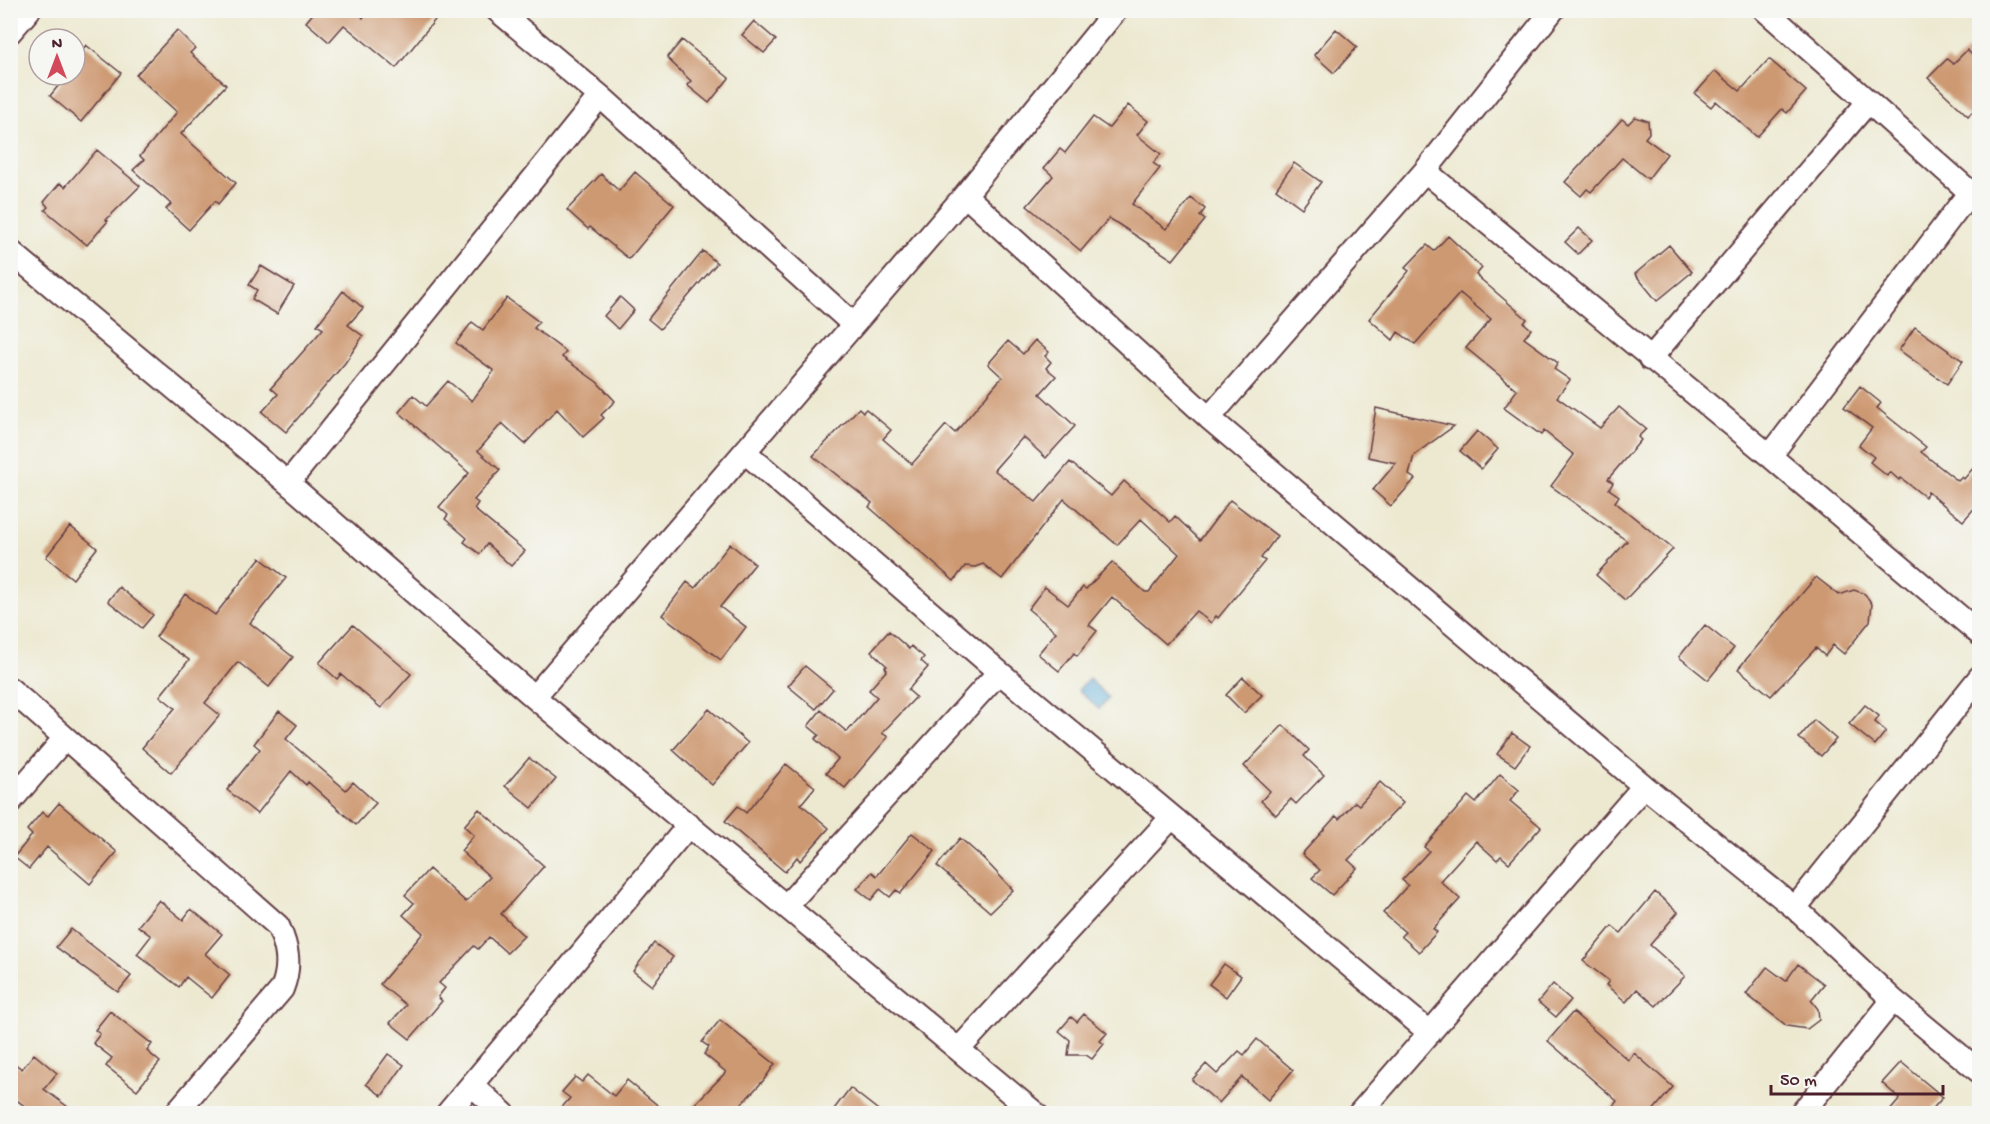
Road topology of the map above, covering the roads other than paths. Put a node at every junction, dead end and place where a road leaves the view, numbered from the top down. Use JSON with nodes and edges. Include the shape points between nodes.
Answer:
{"nodes":[{"id":1,"x":28,"y":10,"type":"edge"},
{"id":2,"x":497,"y":10,"type":"edge"},
{"id":3,"x":1116,"y":10,"type":"edge"},
{"id":4,"x":1553,"y":10,"type":"edge"},
{"id":5,"x":1765,"y":10,"type":"edge"},
{"id":6,"x":10,"y":32,"type":"edge"},
{"id":7,"x":600,"y":96,"type":"junction"},
{"id":8,"x":1868,"y":102,"type":"junction"},
{"id":9,"x":1425,"y":171,"type":"junction"},
{"id":10,"x":965,"y":195,"type":"junction"},
{"id":11,"x":1975,"y":197,"type":"edge"},
{"id":12,"x":10,"y":251,"type":"edge"},
{"id":13,"x":853,"y":324,"type":"junction"},
{"id":14,"x":1650,"y":359,"type":"junction"},
{"id":15,"x":1209,"y":418,"type":"junction"},
{"id":16,"x":746,"y":453,"type":"junction"},
{"id":17,"x":1770,"y":456,"type":"junction"},
{"id":18,"x":288,"y":483,"type":"junction"},
{"id":19,"x":1980,"y":634,"type":"edge"},
{"id":20,"x":999,"y":672,"type":"junction"},
{"id":21,"x":1980,"y":676,"type":"edge"},
{"id":22,"x":10,"y":689,"type":"edge"},
{"id":23,"x":534,"y":697,"type":"junction"},
{"id":24,"x":64,"y":739,"type":"junction"},
{"id":25,"x":1644,"y":786,"type":"junction"},
{"id":26,"x":10,"y":802,"type":"edge"},
{"id":27,"x":1172,"y":817,"type":"junction"},
{"id":28,"x":689,"y":825,"type":"junction"},
{"id":29,"x":787,"y":905,"type":"junction"},
{"id":30,"x":1795,"y":908,"type":"junction"},
{"id":31,"x":1893,"y":1000,"type":"junction"},
{"id":32,"x":1430,"y":1033,"type":"junction"},
{"id":33,"x":959,"y":1049,"type":"junction"},
{"id":34,"x":1980,"y":1072,"type":"edge"},
{"id":35,"x":472,"y":1085,"type":"junction"},
{"id":36,"x":175,"y":1113,"type":"edge"},
{"id":37,"x":447,"y":1113,"type":"edge"},
{"id":38,"x":504,"y":1113,"type":"edge"},
{"id":39,"x":1035,"y":1113,"type":"edge"},
{"id":40,"x":1359,"y":1113,"type":"edge"},
{"id":41,"x":1801,"y":1113,"type":"edge"}],
"edges":[{"from":1,"to":6,"type":"street"},
{"from":2,"to":7,"type":"street"},
{"from":3,"to":10,"type":"street"},
{"from":4,"to":9,"type":"street"},
{"from":5,"to":8,"type":"street"},
{"from":7,"to":13,"type":"street"},
{"from":7,"to":18,"type":"street"},
{"from":8,"to":11,"type":"street"},
{"from":8,"to":14,"type":"street"},
{"from":9,"to":14,"type":"street"},
{"from":9,"to":15,"type":"street"},
{"from":10,"to":13,"type":"street"},
{"from":10,"to":15,"type":"street"},
{"from":11,"to":17,"type":"street"},
{"from":12,"to":18,"type":"street"},
{"from":13,"to":16,"type":"street"},
{"from":14,"to":17,"type":"street"},
{"from":15,"to":25,"type":"street"},
{"from":16,"to":20,"type":"street"},
{"from":16,"to":23,"type":"street"},
{"from":17,"to":19,"type":"street"},
{"from":18,"to":23,"type":"street"},
{"from":20,"to":27,"type":"street"},
{"from":20,"to":29,"type":"street"},
{"from":21,"to":30,"type":"street"},
{"from":22,"to":24,"type":"street"},
{"from":23,"to":28,"type":"street"},
{"from":24,"to":26,"type":"street"},
{"from":24,"to":36,"type":"street","via":[[278,926],[285,942],[288,974],[282,989]]},
{"from":25,"to":30,"type":"street"},
{"from":25,"to":32,"type":"street"},
{"from":27,"to":32,"type":"street"},
{"from":27,"to":33,"type":"street"},
{"from":28,"to":29,"type":"street"},
{"from":28,"to":35,"type":"street"},
{"from":29,"to":33,"type":"street"},
{"from":30,"to":31,"type":"street"},
{"from":31,"to":34,"type":"street"},
{"from":31,"to":41,"type":"street"},
{"from":32,"to":40,"type":"street"},
{"from":33,"to":39,"type":"street"},
{"from":35,"to":37,"type":"street"},
{"from":35,"to":38,"type":"street"}]}
